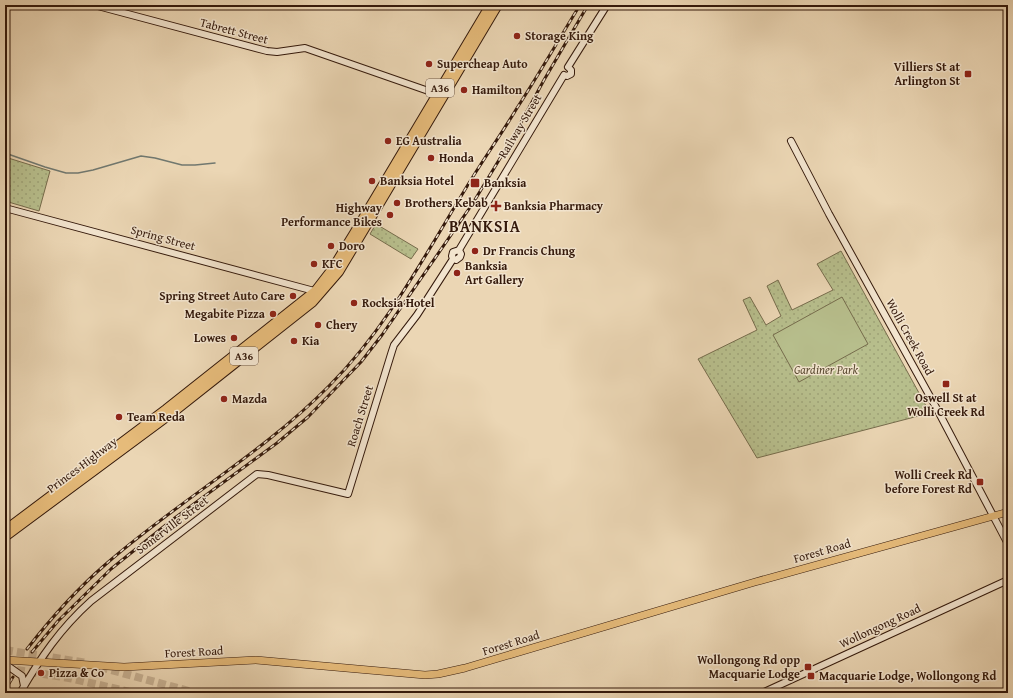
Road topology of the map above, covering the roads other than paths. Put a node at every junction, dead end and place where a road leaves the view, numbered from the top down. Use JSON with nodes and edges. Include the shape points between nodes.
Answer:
{"nodes":[{"id":1,"x":94,"y":5,"type":"edge"},
{"id":2,"x":490,"y":5,"type":"edge"},
{"id":3,"x":498,"y":5,"type":"edge"},
{"id":4,"x":607,"y":5,"type":"edge"},
{"id":5,"x":437,"y":94,"type":"junction"},
{"id":6,"x":792,"y":141,"type":"dead end"},
{"id":7,"x":5,"y":208,"type":"edge"},
{"id":8,"x":318,"y":292,"type":"junction"},
{"id":9,"x":394,"y":345,"type":"joint"},
{"id":10,"x":348,"y":494,"type":"joint"},
{"id":11,"x":1008,"y":512,"type":"edge"},
{"id":12,"x":993,"y":516,"type":"junction"},
{"id":13,"x":5,"y":530,"type":"edge"},
{"id":14,"x":5,"y":537,"type":"edge"},
{"id":15,"x":1008,"y":544,"type":"edge"},
{"id":16,"x":1008,"y":580,"type":"edge"},
{"id":17,"x":5,"y":660,"type":"edge"},
{"id":18,"x":38,"y":663,"type":"junction"},
{"id":19,"x":5,"y":664,"type":"edge"},
{"id":20,"x":24,"y":686,"type":"junction"},
{"id":21,"x":20,"y":693,"type":"edge"},
{"id":22,"x":762,"y":693,"type":"edge"}],
"edges":[{"from":1,"to":5,"type":"street","name":"Tabrett Street","via":[[267,51],[305,48]]},
{"from":2,"to":5,"type":"highway","name":"Princes Highway","number":"A36"},
{"from":3,"to":8,"type":"highway","name":"Princes Highway","number":"A36","via":[[339,272]]},
{"from":4,"to":9,"type":"street","name":"Railway Street","via":[[568,67],[563,69],[564,75],[459,250],[460,257],[453,259]]},
{"from":5,"to":8,"type":"highway","name":"Princes Highway","number":"A36"},
{"from":6,"to":12,"type":"street","name":"Wolli Creek Road"},
{"from":7,"to":8,"type":"street","name":"Spring Street"},
{"from":8,"to":13,"type":"highway","name":"Princes Highway","number":"A36"},
{"from":8,"to":14,"type":"highway","name":"Princes Highway","number":"A36","via":[[313,302],[175,411]]},
{"from":9,"to":10,"type":"street","name":"Roach Street"},
{"from":10,"to":18,"type":"street","name":"Somerville Street","via":[[268,474],[257,474],[90,601],[57,636]]},
{"from":11,"to":12,"type":"main road","name":"Forest Road"},
{"from":12,"to":15,"type":"street","name":"Wolli Creek Road"},
{"from":12,"to":18,"type":"main road","name":"Forest Road","via":[[438,674],[410,674],[256,660],[124,667]]},
{"from":16,"to":22,"type":"street","name":"Wollongong Road"},
{"from":17,"to":18,"type":"main road","name":"Forest Road"},
{"from":18,"to":20,"type":"street","name":"Somerville Street"},
{"from":19,"to":20,"type":"street","via":[[22,676]]},
{"from":20,"to":21,"type":"street","name":"Somerville Street"}]}
